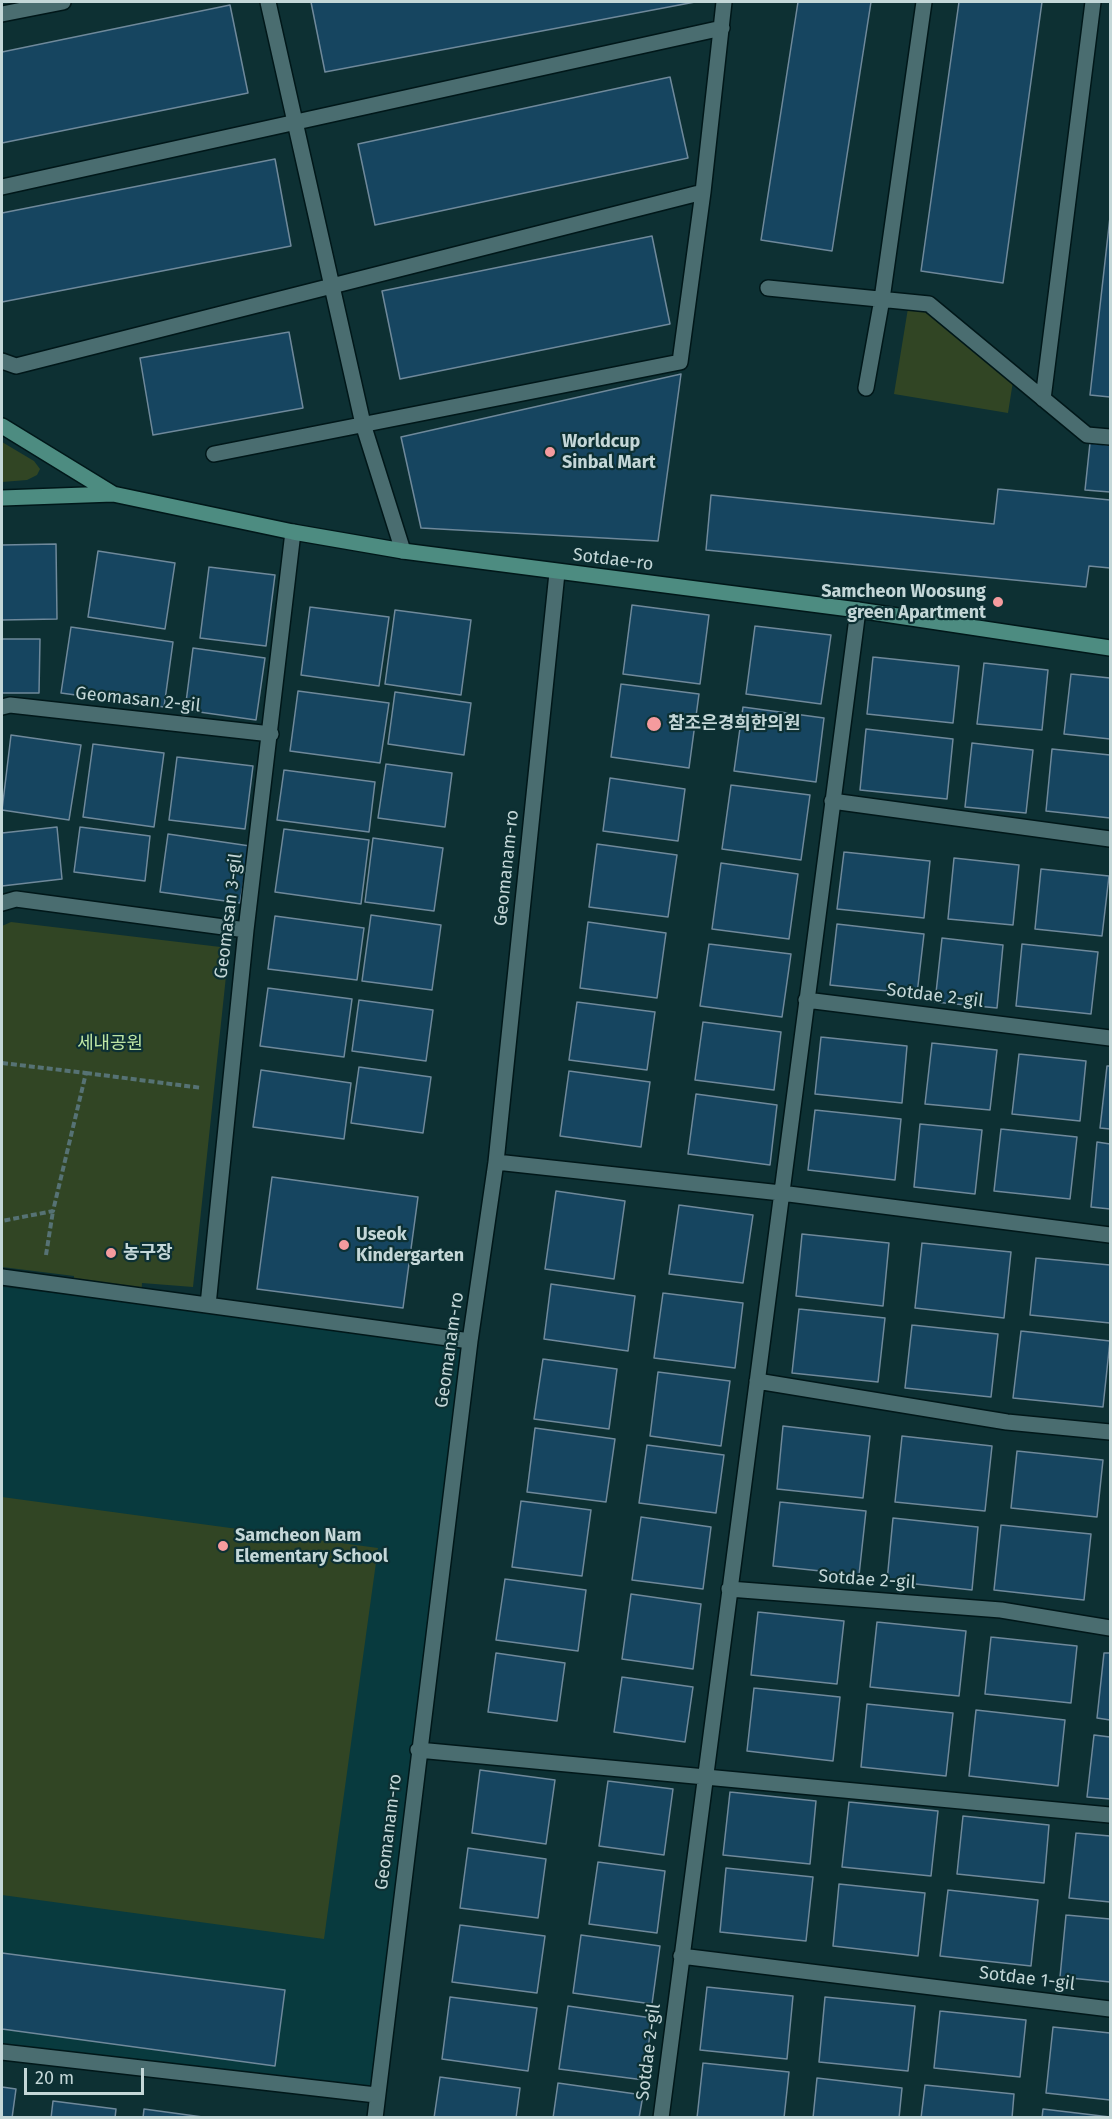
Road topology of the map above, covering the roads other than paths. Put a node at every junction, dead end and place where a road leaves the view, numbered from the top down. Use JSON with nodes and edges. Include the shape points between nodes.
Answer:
{"nodes":[{"id":1,"x":63,"y":2,"type":"edge"},
{"id":2,"x":268,"y":2,"type":"edge"},
{"id":3,"x":724,"y":2,"type":"edge"},
{"id":4,"x":924,"y":2,"type":"edge"},
{"id":5,"x":1093,"y":2,"type":"edge"},
{"id":6,"x":2,"y":14,"type":"edge"},
{"id":7,"x":722,"y":28,"type":"junction"},
{"id":8,"x":295,"y":123,"type":"junction"},
{"id":9,"x":2,"y":187,"type":"edge"},
{"id":10,"x":704,"y":192,"type":"junction"},
{"id":11,"x":332,"y":286,"type":"junction"},
{"id":12,"x":768,"y":288,"type":"dead end"},
{"id":13,"x":882,"y":299,"type":"junction"},
{"id":14,"x":2,"y":361,"type":"edge"},
{"id":15,"x":866,"y":388,"type":"dead end"},
{"id":16,"x":1043,"y":399,"type":"junction"},
{"id":17,"x":363,"y":424,"type":"junction"},
{"id":18,"x":2,"y":426,"type":"edge"},
{"id":19,"x":1110,"y":437,"type":"edge"},
{"id":20,"x":214,"y":454,"type":"dead end"},
{"id":21,"x":113,"y":494,"type":"junction"},
{"id":22,"x":2,"y":498,"type":"edge"},
{"id":23,"x":293,"y":532,"type":"junction"},
{"id":24,"x":403,"y":551,"type":"junction"},
{"id":25,"x":557,"y":573,"type":"junction"},
{"id":26,"x":858,"y":610,"type":"junction"},
{"id":27,"x":1110,"y":648,"type":"edge"},
{"id":28,"x":2,"y":708,"type":"edge"},
{"id":29,"x":270,"y":734,"type":"junction"},
{"id":30,"x":832,"y":801,"type":"junction"},
{"id":31,"x":1110,"y":839,"type":"edge"},
{"id":32,"x":2,"y":903,"type":"edge"},
{"id":33,"x":246,"y":930,"type":"junction"},
{"id":34,"x":806,"y":1000,"type":"junction"},
{"id":35,"x":1110,"y":1038,"type":"edge"},
{"id":36,"x":496,"y":1162,"type":"junction"},
{"id":37,"x":781,"y":1193,"type":"junction"},
{"id":38,"x":1110,"y":1235,"type":"edge"},
{"id":39,"x":2,"y":1277,"type":"edge"},
{"id":40,"x":208,"y":1305,"type":"junction"},
{"id":41,"x":470,"y":1341,"type":"junction"},
{"id":42,"x":757,"y":1381,"type":"junction"},
{"id":43,"x":1110,"y":1432,"type":"edge"},
{"id":44,"x":729,"y":1589,"type":"junction"},
{"id":45,"x":1110,"y":1629,"type":"edge"},
{"id":46,"x":418,"y":1750,"type":"junction"},
{"id":47,"x":704,"y":1777,"type":"junction"},
{"id":48,"x":1110,"y":1815,"type":"edge"},
{"id":49,"x":681,"y":1956,"type":"junction"},
{"id":50,"x":1110,"y":2009,"type":"edge"},
{"id":51,"x":2,"y":2052,"type":"edge"},
{"id":52,"x":376,"y":2096,"type":"junction"},
{"id":53,"x":375,"y":2118,"type":"edge"},
{"id":54,"x":661,"y":2118,"type":"edge"}],
"edges":[{"from":1,"to":6,"type":"street"},
{"from":2,"to":8,"type":"street"},
{"from":3,"to":7,"type":"street"},
{"from":4,"to":13,"type":"street"},
{"from":5,"to":16,"type":"street"},
{"from":7,"to":8,"type":"street"},
{"from":7,"to":10,"type":"street"},
{"from":8,"to":9,"type":"street"},
{"from":8,"to":11,"type":"street"},
{"from":10,"to":11,"type":"street"},
{"from":10,"to":17,"type":"street","via":[[680,362]]},
{"from":11,"to":14,"type":"street","via":[[16,366]]},
{"from":11,"to":17,"type":"street"},
{"from":12,"to":13,"type":"street"},
{"from":13,"to":15,"type":"street"},
{"from":13,"to":16,"type":"street","via":[[930,304]]},
{"from":16,"to":19,"type":"street","via":[[1087,435]]},
{"from":17,"to":20,"type":"street"},
{"from":17,"to":24,"type":"street"},
{"from":18,"to":21,"type":"street"},
{"from":21,"to":22,"type":"street"},
{"from":21,"to":23,"type":"street","name":"Sotdae-ro"},
{"from":23,"to":24,"type":"street","name":"Sotdae-ro"},
{"from":23,"to":29,"type":"street","name":"Geomasan 3-gil"},
{"from":24,"to":25,"type":"street","name":"Sotdae-ro"},
{"from":25,"to":26,"type":"street","name":"Sotdae-ro"},
{"from":25,"to":36,"type":"street","name":"Geomanam-ro"},
{"from":26,"to":27,"type":"street","name":"Sotdae-ro"},
{"from":26,"to":30,"type":"street","name":"Sotdae 2-gil"},
{"from":28,"to":29,"type":"street","name":"Geomasan 2-gil","via":[[10,705]]},
{"from":29,"to":33,"type":"street","name":"Geomasan 3-gil"},
{"from":30,"to":31,"type":"street"},
{"from":30,"to":34,"type":"street","name":"Sotdae 2-gil"},
{"from":32,"to":33,"type":"street","via":[[16,899]]},
{"from":33,"to":40,"type":"street","name":"Geomasan 3-gil"},
{"from":34,"to":35,"type":"street","name":"Sotdae 2-gil"},
{"from":34,"to":37,"type":"street","name":"Sotdae 2-gil"},
{"from":36,"to":37,"type":"street"},
{"from":36,"to":41,"type":"street","name":"Geomanam-ro"},
{"from":37,"to":38,"type":"street"},
{"from":37,"to":42,"type":"street","name":"Sotdae 2-gil"},
{"from":39,"to":40,"type":"street"},
{"from":40,"to":41,"type":"street"},
{"from":41,"to":46,"type":"street","name":"Geomanam-ro"},
{"from":42,"to":43,"type":"street","via":[[1007,1422]]},
{"from":42,"to":44,"type":"street","name":"Sotdae 2-gil"},
{"from":44,"to":45,"type":"street","name":"Sotdae 2-gil","via":[[1001,1610]]},
{"from":44,"to":47,"type":"street","name":"Sotdae 2-gil"},
{"from":46,"to":47,"type":"street"},
{"from":46,"to":52,"type":"street","name":"Geomanam-ro"},
{"from":47,"to":48,"type":"street"},
{"from":47,"to":49,"type":"street","name":"Sotdae 2-gil"},
{"from":49,"to":50,"type":"street","name":"Sotdae 1-gil"},
{"from":49,"to":54,"type":"street","name":"Sotdae 2-gil"},
{"from":51,"to":52,"type":"street"},
{"from":52,"to":53,"type":"street","name":"Geomanam-ro"}]}
